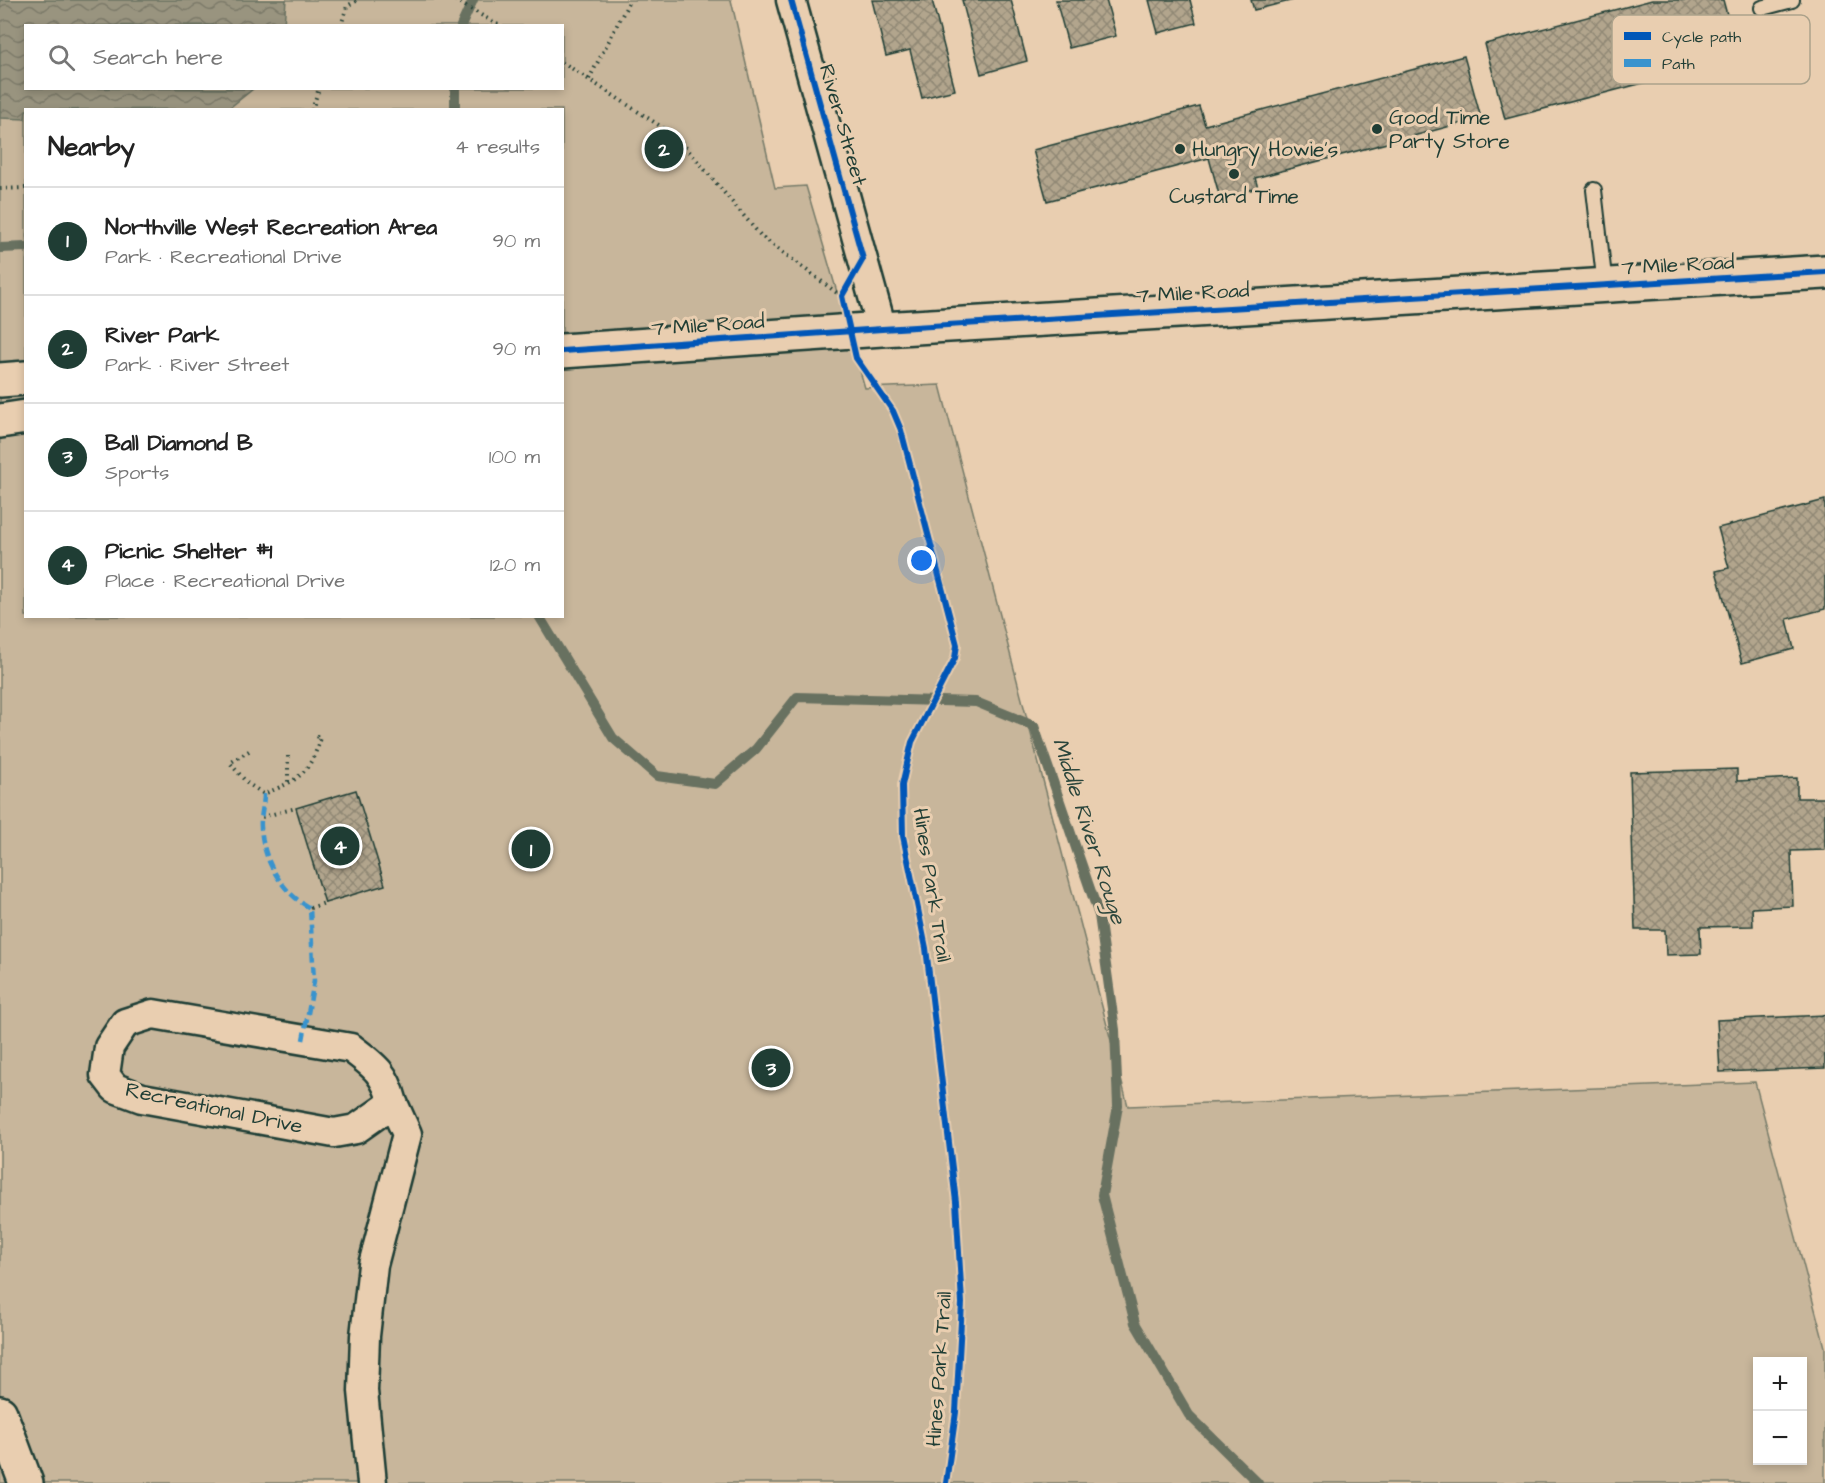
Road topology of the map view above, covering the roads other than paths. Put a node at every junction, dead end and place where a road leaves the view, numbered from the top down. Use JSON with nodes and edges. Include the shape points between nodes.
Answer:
{"nodes":[{"id":1,"x":791,"y":0,"type":"edge"},
{"id":2,"x":1792,"y":0,"type":"edge"},
{"id":3,"x":1762,"y":8,"type":"dead end"},
{"id":4,"x":1594,"y":190,"type":"dead end"},
{"id":5,"x":1825,"y":272,"type":"edge"},
{"id":6,"x":1605,"y":286,"type":"junction"},
{"id":7,"x":882,"y":329,"type":"junction"},
{"id":8,"x":564,"y":351,"type":"edge"},
{"id":9,"x":24,"y":378,"type":"edge"},
{"id":10,"x":0,"y":380,"type":"edge"},
{"id":11,"x":24,"y":417,"type":"edge"},
{"id":12,"x":0,"y":421,"type":"edge"},
{"id":13,"x":393,"y":1103,"type":"junction"},
{"id":14,"x":0,"y":1413,"type":"edge"},
{"id":15,"x":26,"y":1483,"type":"edge"},
{"id":16,"x":372,"y":1483,"type":"edge"}],
"edges":[{"from":1,"to":7,"type":"street","name":"River Street"},
{"from":2,"to":3,"type":"lane"},
{"from":4,"to":6,"type":"lane"},
{"from":5,"to":6,"type":"street","name":"7 Mile Road"},
{"from":6,"to":7,"type":"street","name":"7 Mile Road"},
{"from":7,"to":8,"type":"street","name":"7 Mile Road"},
{"from":9,"to":10,"type":"street"},
{"from":11,"to":12,"type":"street"},
{"from":13,"to":13,"type":"street","name":"Recreational Drive","via":[[376,1067],[351,1048],[153,1014],[125,1023],[109,1047],[105,1075],[115,1088],[142,1098],[334,1133],[356,1129]]},
{"from":13,"to":16,"type":"street","name":"Recreational Drive","via":[[407,1134],[373,1265],[365,1336],[363,1391]]},
{"from":14,"to":15,"type":"street"}]}
